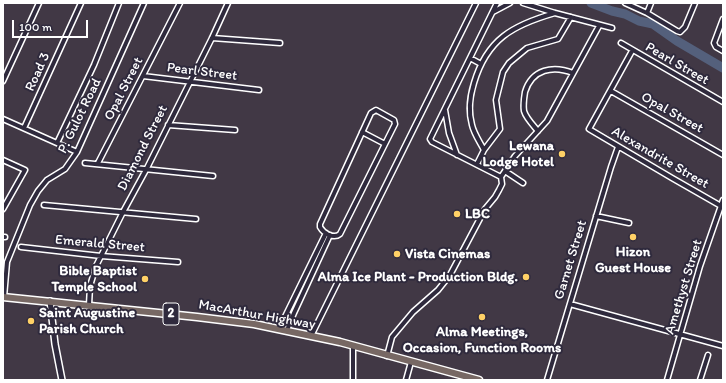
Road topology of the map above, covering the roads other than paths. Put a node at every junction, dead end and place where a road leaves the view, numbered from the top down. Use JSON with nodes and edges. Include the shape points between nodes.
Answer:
{"nodes":[{"id":1,"x":40,"y":3,"type":"edge"},
{"id":2,"x":81,"y":3,"type":"edge"},
{"id":3,"x":119,"y":3,"type":"edge"},
{"id":4,"x":144,"y":3,"type":"edge"},
{"id":5,"x":180,"y":3,"type":"edge"},
{"id":6,"x":228,"y":3,"type":"edge"},
{"id":7,"x":476,"y":3,"type":"edge"},
{"id":8,"x":497,"y":3,"type":"edge"},
{"id":9,"x":510,"y":3,"type":"edge"},
{"id":10,"x":523,"y":3,"type":"edge"},
{"id":11,"x":625,"y":3,"type":"edge"},
{"id":12,"x":651,"y":3,"type":"edge"},
{"id":13,"x":694,"y":3,"type":"edge"},
{"id":14,"x":493,"y":12,"type":"junction"},
{"id":15,"x":555,"y":13,"type":"junction"},
{"id":16,"x":647,"y":13,"type":"junction"},
{"id":17,"x":570,"y":17,"type":"junction"},
{"id":18,"x":723,"y":19,"type":"edge"},
{"id":19,"x":599,"y":26,"type":"junction"},
{"id":20,"x":612,"y":28,"type":"dead end"},
{"id":21,"x":212,"y":38,"type":"junction"},
{"id":22,"x":280,"y":43,"type":"dead end"},
{"id":23,"x":621,"y":43,"type":"dead end"},
{"id":24,"x":632,"y":51,"type":"junction"},
{"id":25,"x":723,"y":51,"type":"edge"},
{"id":26,"x":470,"y":58,"type":"junction"},
{"id":27,"x":481,"y":64,"type":"junction"},
{"id":28,"x":573,"y":73,"type":"junction"},
{"id":29,"x":143,"y":76,"type":"junction"},
{"id":30,"x":3,"y":81,"type":"edge"},
{"id":31,"x":190,"y":82,"type":"junction"},
{"id":32,"x":259,"y":90,"type":"dead end"},
{"id":33,"x":611,"y":91,"type":"junction"},
{"id":34,"x":723,"y":102,"type":"edge"},
{"id":35,"x":445,"y":109,"type":"junction"},
{"id":36,"x":3,"y":119,"type":"edge"},
{"id":37,"x":168,"y":125,"type":"junction"},
{"id":38,"x":24,"y":128,"type":"junction"},
{"id":39,"x":235,"y":130,"type":"dead end"},
{"id":40,"x":538,"y":131,"type":"junction"},
{"id":41,"x":362,"y":132,"type":"junction"},
{"id":42,"x":57,"y":143,"type":"junction"},
{"id":43,"x":385,"y":144,"type":"junction"},
{"id":44,"x":618,"y":147,"type":"junction"},
{"id":45,"x":484,"y":150,"type":"junction"},
{"id":46,"x":77,"y":152,"type":"junction"},
{"id":47,"x":723,"y":155,"type":"edge"},
{"id":48,"x":457,"y":156,"type":"junction"},
{"id":49,"x":3,"y":160,"type":"edge"},
{"id":50,"x":85,"y":163,"type":"dead end"},
{"id":51,"x":98,"y":163,"type":"junction"},
{"id":52,"x":477,"y":164,"type":"junction"},
{"id":53,"x":146,"y":168,"type":"junction"},
{"id":54,"x":505,"y":171,"type":"junction"},
{"id":55,"x":213,"y":176,"type":"dead end"},
{"id":56,"x":501,"y":177,"type":"junction"},
{"id":57,"x":523,"y":183,"type":"dead end"},
{"id":58,"x":723,"y":200,"type":"edge"},
{"id":59,"x":44,"y":205,"type":"dead end"},
{"id":60,"x":720,"y":206,"type":"junction"},
{"id":61,"x":3,"y":209,"type":"edge"},
{"id":62,"x":122,"y":212,"type":"junction"},
{"id":63,"x":596,"y":216,"type":"junction"},
{"id":64,"x":196,"y":219,"type":"dead end"},
{"id":65,"x":628,"y":222,"type":"dead end"},
{"id":66,"x":328,"y":234,"type":"junction"},
{"id":67,"x":21,"y":247,"type":"dead end"},
{"id":68,"x":101,"y":256,"type":"junction"},
{"id":69,"x":178,"y":262,"type":"dead end"},
{"id":70,"x":3,"y":297,"type":"edge"},
{"id":71,"x":50,"y":301,"type":"junction"},
{"id":72,"x":570,"y":304,"type":"junction"},
{"id":73,"x":89,"y":305,"type":"junction"},
{"id":74,"x":279,"y":329,"type":"junction"},
{"id":75,"x":287,"y":330,"type":"junction"},
{"id":76,"x":680,"y":335,"type":"junction"},
{"id":77,"x":311,"y":336,"type":"junction"},
{"id":78,"x":353,"y":346,"type":"junction"},
{"id":79,"x":723,"y":346,"type":"edge"},
{"id":80,"x":708,"y":355,"type":"dead end"},
{"id":81,"x":387,"y":356,"type":"junction"},
{"id":82,"x":411,"y":362,"type":"junction"},
{"id":83,"x":62,"y":380,"type":"edge"},
{"id":84,"x":353,"y":380,"type":"edge"},
{"id":85,"x":406,"y":380,"type":"edge"},
{"id":86,"x":478,"y":380,"type":"edge"},
{"id":87,"x":548,"y":380,"type":"edge"},
{"id":88,"x":668,"y":380,"type":"edge"},
{"id":89,"x":700,"y":380,"type":"edge"}],
"edges":[{"from":1,"to":30,"type":"street"},
{"from":2,"to":38,"type":"street","name":"Road 3"},
{"from":3,"to":42,"type":"street","via":[[94,65]]},
{"from":4,"to":46,"type":"street","name":"P. Gulot Road"},
{"from":5,"to":29,"type":"street","name":"Opal Street"},
{"from":6,"to":21,"type":"street","name":"Diamond Street"},
{"from":7,"to":77,"type":"street"},
{"from":8,"to":14,"type":"street"},
{"from":9,"to":14,"type":"street"},
{"from":10,"to":15,"type":"street"},
{"from":11,"to":16,"type":"street"},
{"from":12,"to":16,"type":"street"},
{"from":13,"to":16,"type":"street","via":[[685,27],[680,32]]},
{"from":14,"to":26,"type":"street"},
{"from":15,"to":17,"type":"street"},
{"from":15,"to":27,"type":"street","via":[[523,24],[500,38]]},
{"from":17,"to":19,"type":"street"},
{"from":17,"to":45,"type":"street","via":[[558,39],[527,48],[509,63],[503,72],[496,100],[500,129]]},
{"from":18,"to":25,"type":"street","via":[[714,43]]},
{"from":19,"to":20,"type":"street"},
{"from":19,"to":28,"type":"street"},
{"from":21,"to":22,"type":"street"},
{"from":21,"to":31,"type":"street","name":"Diamond Street"},
{"from":23,"to":24,"type":"street","name":"Pearl Street"},
{"from":24,"to":33,"type":"street"},
{"from":24,"to":34,"type":"street","name":"Pearl Street"},
{"from":26,"to":27,"type":"street"},
{"from":26,"to":35,"type":"street"},
{"from":27,"to":45,"type":"street","via":[[470,105],[472,125]]},
{"from":28,"to":40,"type":"street","via":[[547,121]]},
{"from":28,"to":40,"type":"street","via":[[550,69],[539,73],[528,84],[524,95],[524,111]]},
{"from":29,"to":31,"type":"street","name":"Pearl Street"},
{"from":29,"to":51,"type":"street","name":"Opal Street"},
{"from":31,"to":32,"type":"street","name":"Pearl Street"},
{"from":31,"to":37,"type":"street","name":"Diamond Street"},
{"from":33,"to":44,"type":"street","name":"Alexandrite Street","via":[[589,129]]},
{"from":33,"to":47,"type":"street","name":"Opal Street"},
{"from":35,"to":48,"type":"street","via":[[449,133]]},
{"from":35,"to":48,"type":"street","via":[[430,139]]},
{"from":36,"to":38,"type":"street"},
{"from":37,"to":39,"type":"street"},
{"from":37,"to":53,"type":"street","name":"Diamond Street"},
{"from":38,"to":42,"type":"street"},
{"from":40,"to":54,"type":"street","via":[[514,156]]},
{"from":41,"to":43,"type":"street"},
{"from":41,"to":43,"type":"street","via":[[371,113],[376,110],[395,121]]},
{"from":41,"to":66,"type":"street","via":[[320,224],[322,230]]},
{"from":42,"to":46,"type":"street"},
{"from":43,"to":66,"type":"street","via":[[340,234]]},
{"from":44,"to":60,"type":"street","name":"Alexandrite Street"},
{"from":44,"to":63,"type":"street","name":"Garnet Street"},
{"from":45,"to":52,"type":"street"},
{"from":46,"to":70,"type":"street","name":"P. Gulot Road","via":[[65,170],[47,180],[30,204],[7,262]]},
{"from":48,"to":52,"type":"street"},
{"from":49,"to":61,"type":"street","via":[[25,170]]},
{"from":50,"to":51,"type":"street"},
{"from":51,"to":53,"type":"street"},
{"from":52,"to":56,"type":"street"},
{"from":53,"to":55,"type":"street"},
{"from":53,"to":62,"type":"street","name":"Diamond Street"},
{"from":54,"to":56,"type":"street"},
{"from":54,"to":57,"type":"street"},
{"from":56,"to":81,"type":"street","via":[[502,184],[499,190],[485,209],[450,275],[392,337]]},
{"from":58,"to":60,"type":"street","name":"Amethyst Street"},
{"from":59,"to":62,"type":"street"},
{"from":60,"to":76,"type":"street","name":"Amethyst Street"},
{"from":62,"to":64,"type":"street"},
{"from":62,"to":68,"type":"street","name":"Diamond Street"},
{"from":63,"to":65,"type":"street"},
{"from":63,"to":72,"type":"street","name":"Garnet Street"},
{"from":66,"to":74,"type":"street"},
{"from":66,"to":75,"type":"street"},
{"from":67,"to":68,"type":"street","name":"Emerald Street"},
{"from":68,"to":69,"type":"street","name":"Emerald Street"},
{"from":68,"to":73,"type":"street","name":"Diamond Street","via":[[90,286]]},
{"from":70,"to":71,"type":"highway","name":"MacArthur Highway","number":"2"},
{"from":71,"to":73,"type":"highway","name":"MacArthur Highway","number":"2"},
{"from":71,"to":83,"type":"street"},
{"from":72,"to":76,"type":"street"},
{"from":72,"to":87,"type":"street","name":"Garnet Street"},
{"from":73,"to":74,"type":"highway","name":"MacArthur Highway","number":"2","via":[[227,320]]},
{"from":74,"to":75,"type":"highway","name":"MacArthur Highway","number":"2"},
{"from":75,"to":77,"type":"highway","name":"MacArthur Highway","number":"2"},
{"from":76,"to":79,"type":"street"},
{"from":76,"to":88,"type":"street","name":"Amethyst Street"},
{"from":77,"to":78,"type":"highway","name":"MacArthur Highway","number":"2"},
{"from":78,"to":81,"type":"highway","name":"MacArthur Highway","number":"2"},
{"from":78,"to":84,"type":"street"},
{"from":80,"to":89,"type":"street"},
{"from":81,"to":82,"type":"highway","name":"MacArthur Highway","number":"2"},
{"from":82,"to":85,"type":"street"},
{"from":82,"to":86,"type":"highway","name":"MacArthur Highway","number":"2"}]}
